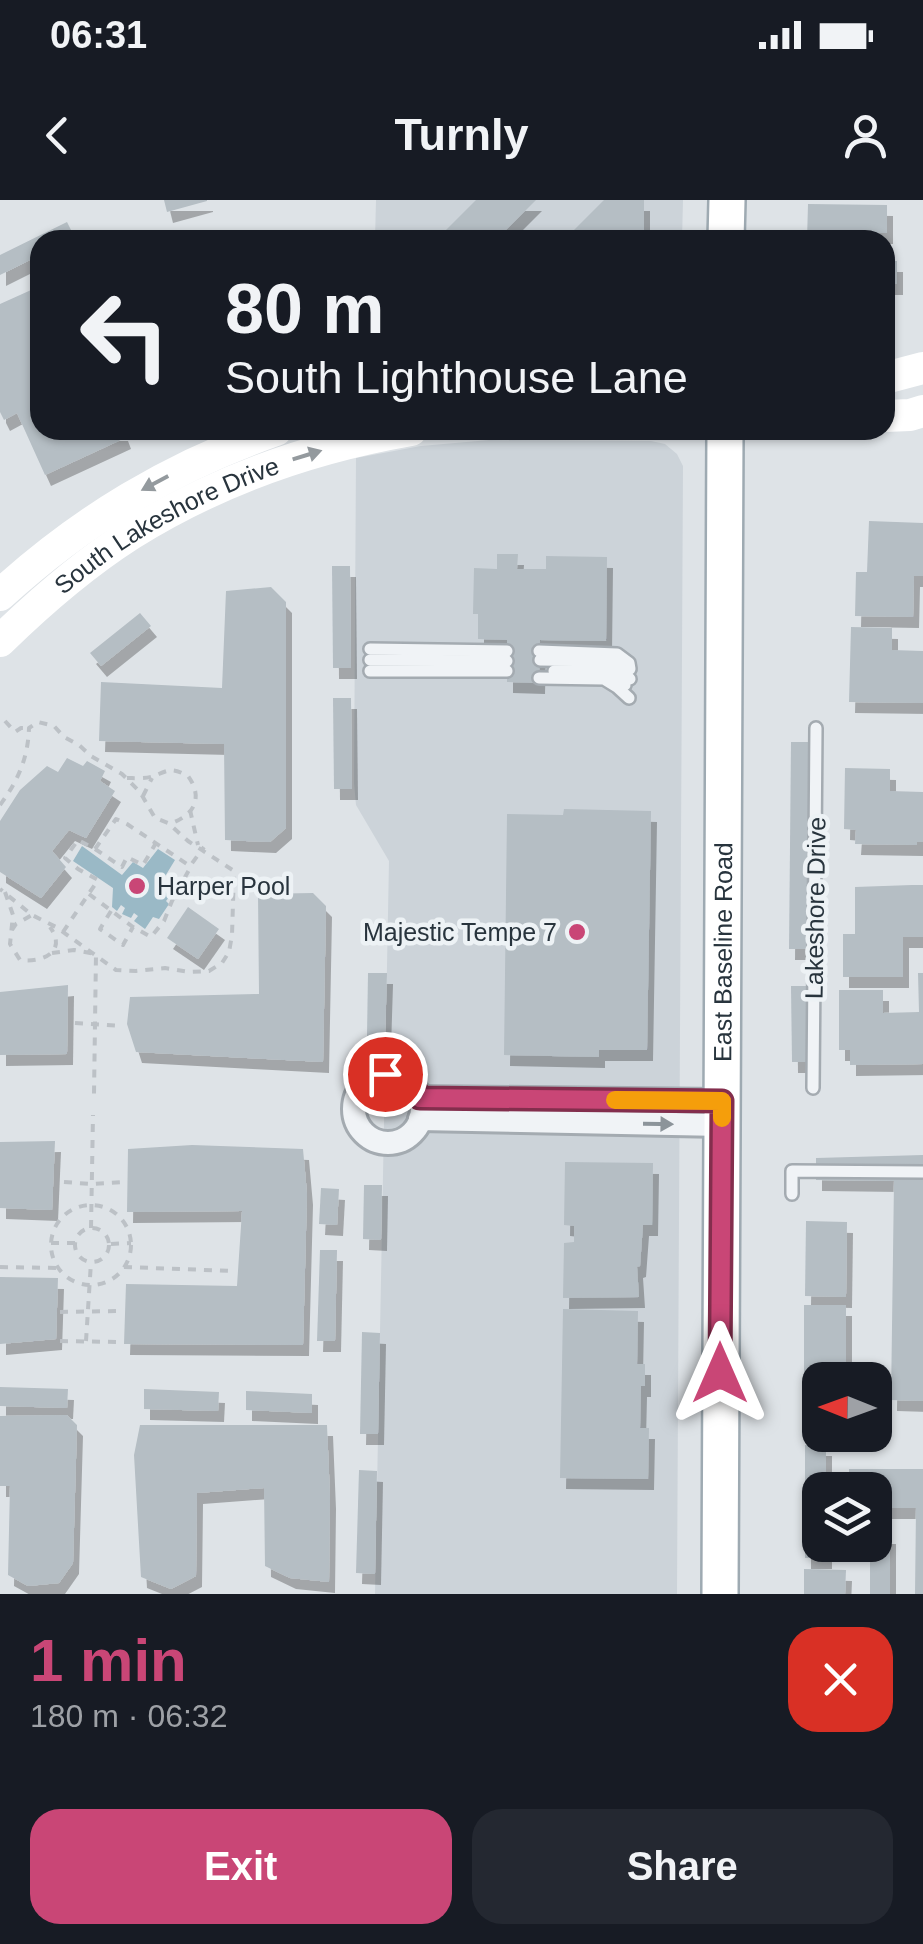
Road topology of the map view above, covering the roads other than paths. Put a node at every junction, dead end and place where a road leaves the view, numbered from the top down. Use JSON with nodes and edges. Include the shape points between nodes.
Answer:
{"nodes":[{"id":1,"x":727,"y":200,"type":"edge"},
{"id":2,"x":726,"y":230,"type":"edge"},
{"id":3,"x":923,"y":368,"type":"edge"},
{"id":4,"x":895,"y":375,"type":"edge"},
{"id":5,"x":923,"y":411,"type":"edge"},
{"id":6,"x":895,"y":416,"type":"edge"},
{"id":7,"x":261,"y":440,"type":"edge"},
{"id":8,"x":362,"y":440,"type":"edge"},
{"id":9,"x":725,"y":440,"type":"edge"},
{"id":10,"x":209,"y":475,"type":"junction"},
{"id":11,"x":0,"y":595,"type":"edge"},
{"id":12,"x":0,"y":641,"type":"edge"},
{"id":13,"x":507,"y":665,"type":"joint"},
{"id":14,"x":630,"y":684,"type":"joint"},
{"id":15,"x":816,"y":728,"type":"dead end"},
{"id":16,"x":813,"y":1088,"type":"dead end"},
{"id":17,"x":420,"y":1108,"type":"dead end"},
{"id":18,"x":722,"y":1113,"type":"junction"},
{"id":19,"x":923,"y":1172,"type":"edge"},
{"id":20,"x":792,"y":1194,"type":"dead end"},
{"id":21,"x":720,"y":1594,"type":"edge"}],
"edges":[{"from":1,"to":2,"type":"main road"},
{"from":3,"to":4,"type":"street"},
{"from":5,"to":6,"type":"street"},
{"from":7,"to":10,"type":"street","name":"South Lakeshore Drive"},
{"from":10,"to":8,"type":"street","name":"South Lakeshore Drive","one_way":true,"via":[[268,468]]},
{"from":9,"to":18,"type":"main road","name":"East Baseline Road"},
{"from":10,"to":11,"type":"street","name":"South Lakeshore Drive","one_way":true,"via":[[159,480],[51,550]]},
{"from":10,"to":12,"type":"street","name":"South Lakeshore Drive","via":[[75,574]]},
{"from":13,"to":13,"type":"lane","via":[[370,665]]},
{"from":14,"to":14,"type":"lane","via":[[628,663],[617,654],[539,665],[608,670]]},
{"from":15,"to":16,"type":"lane","name":"Lakeshore Drive"},
{"from":17,"to":18,"type":"street"},
{"from":18,"to":21,"type":"main road","name":"East Baseline Road"},
{"from":19,"to":20,"type":"lane","via":[[792,1171]]}]}
